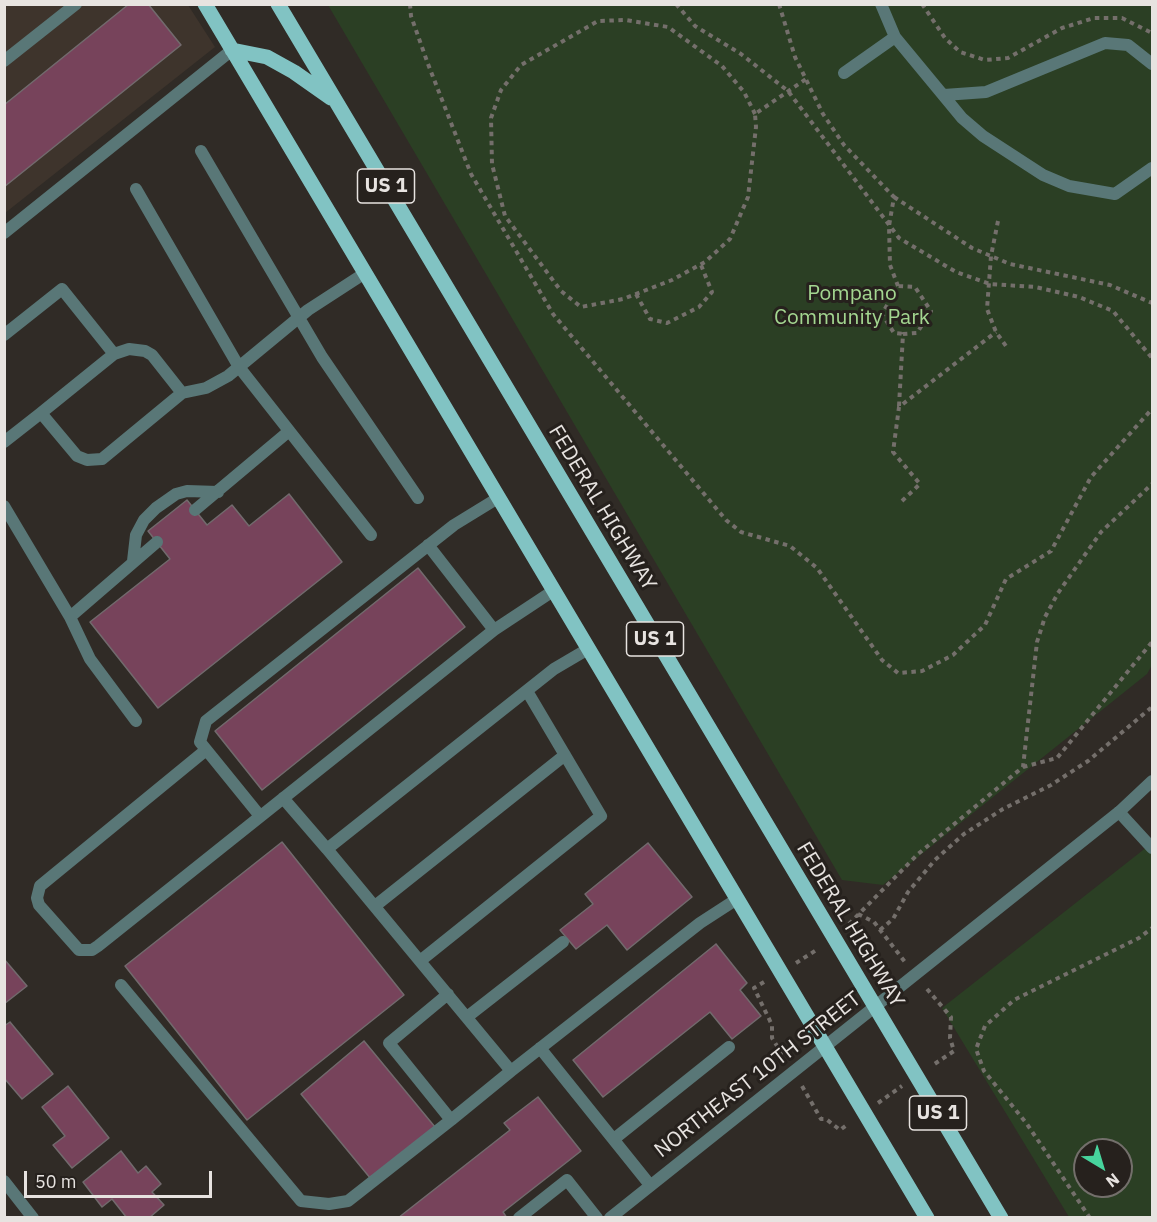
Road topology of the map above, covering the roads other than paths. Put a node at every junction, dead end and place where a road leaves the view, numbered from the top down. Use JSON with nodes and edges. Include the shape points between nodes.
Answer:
{"nodes":[{"id":1,"x":76,"y":4,"type":"edge"},
{"id":2,"x":206,"y":4,"type":"edge"},
{"id":3,"x":278,"y":4,"type":"edge"},
{"id":4,"x":881,"y":4,"type":"edge"},
{"id":5,"x":895,"y":37,"type":"junction"},
{"id":6,"x":232,"y":50,"type":"junction"},
{"id":7,"x":4,"y":61,"type":"edge"},
{"id":8,"x":1152,"y":64,"type":"edge"},
{"id":9,"x":844,"y":73,"type":"dead end"},
{"id":10,"x":944,"y":94,"type":"junction"},
{"id":11,"x":335,"y":101,"type":"junction"},
{"id":12,"x":201,"y":151,"type":"dead end"},
{"id":13,"x":1152,"y":168,"type":"edge"},
{"id":14,"x":135,"y":189,"type":"dead end"},
{"id":15,"x":4,"y":232,"type":"edge"},
{"id":16,"x":365,"y":273,"type":"junction"},
{"id":17,"x":298,"y":318,"type":"junction"},
{"id":18,"x":4,"y":335,"type":"edge"},
{"id":19,"x":114,"y":354,"type":"junction"},
{"id":20,"x":239,"y":367,"type":"junction"},
{"id":21,"x":182,"y":393,"type":"junction"},
{"id":22,"x":41,"y":413,"type":"junction"},
{"id":23,"x":288,"y":432,"type":"junction"},
{"id":24,"x":4,"y":442,"type":"edge"},
{"id":25,"x":218,"y":492,"type":"junction"},
{"id":26,"x":418,"y":498,"type":"dead end"},
{"id":27,"x":498,"y":498,"type":"junction"},
{"id":28,"x":4,"y":506,"type":"edge"},
{"id":29,"x":195,"y":510,"type":"dead end"},
{"id":30,"x":371,"y":535,"type":"dead end"},
{"id":31,"x":157,"y":542,"type":"dead end"},
{"id":32,"x":428,"y":545,"type":"junction"},
{"id":33,"x":134,"y":561,"type":"junction"},
{"id":34,"x":553,"y":591,"type":"junction"},
{"id":35,"x":70,"y":616,"type":"junction"},
{"id":36,"x":494,"y":630,"type":"junction"},
{"id":37,"x":588,"y":649,"type":"junction"},
{"id":38,"x":527,"y":691,"type":"junction"},
{"id":39,"x":136,"y":721,"type":"dead end"},
{"id":40,"x":206,"y":750,"type":"junction"},
{"id":41,"x":565,"y":755,"type":"junction"},
{"id":42,"x":1152,"y":781,"type":"edge"},
{"id":43,"x":283,"y":798,"type":"junction"},
{"id":44,"x":1119,"y":812,"type":"junction"},
{"id":45,"x":260,"y":816,"type":"junction"},
{"id":46,"x":1152,"y":848,"type":"edge"},
{"id":47,"x":327,"y":849,"type":"junction"},
{"id":48,"x":737,"y":898,"type":"junction"},
{"id":49,"x":375,"y":906,"type":"junction"},
{"id":50,"x":563,"y":942,"type":"dead end"},
{"id":51,"x":420,"y":960,"type":"junction"},
{"id":52,"x":120,"y":985,"type":"dead end"},
{"id":53,"x":448,"y":994,"type":"junction"},
{"id":54,"x":875,"y":1008,"type":"junction"},
{"id":55,"x":467,"y":1017,"type":"junction"},
{"id":56,"x":825,"y":1046,"type":"junction"},
{"id":57,"x":729,"y":1047,"type":"dead end"},
{"id":58,"x":540,"y":1048,"type":"junction"},
{"id":59,"x":511,"y":1071,"type":"junction"},
{"id":60,"x":451,"y":1120,"type":"junction"},
{"id":61,"x":614,"y":1139,"type":"junction"},
{"id":62,"x":4,"y":1181,"type":"edge"},
{"id":63,"x":650,"y":1185,"type":"junction"},
{"id":64,"x":33,"y":1218,"type":"edge"},
{"id":65,"x":519,"y":1218,"type":"edge"},
{"id":66,"x":597,"y":1218,"type":"edge"},
{"id":67,"x":610,"y":1218,"type":"edge"},
{"id":68,"x":927,"y":1218,"type":"edge"},
{"id":69,"x":1001,"y":1218,"type":"edge"}],
"edges":[{"from":1,"to":7,"type":"street"},
{"from":2,"to":6,"type":"main road","number":"US 1"},
{"from":3,"to":11,"type":"main road","name":"FEDERAL HIGHWAY","number":"US 1"},
{"from":4,"to":5,"type":"street"},
{"from":5,"to":9,"type":"street"},
{"from":5,"to":10,"type":"street"},
{"from":6,"to":11,"type":"main road","via":[[267,57]]},
{"from":6,"to":15,"type":"street"},
{"from":6,"to":16,"type":"main road","number":"US 1"},
{"from":8,"to":10,"type":"street","via":[[1128,45],[1105,43],[986,92]]},
{"from":10,"to":13,"type":"street","via":[[983,136],[1043,175],[1069,186],[1115,194]]},
{"from":11,"to":54,"type":"main road","name":"FEDERAL HIGHWAY","number":"US 1"},
{"from":12,"to":17,"type":"street"},
{"from":14,"to":20,"type":"street"},
{"from":16,"to":17,"type":"street"},
{"from":16,"to":27,"type":"main road","number":"US 1"},
{"from":17,"to":20,"type":"street"},
{"from":17,"to":26,"type":"street"},
{"from":18,"to":19,"type":"street","via":[[62,289]]},
{"from":19,"to":21,"type":"street","via":[[129,350],[152,355]]},
{"from":19,"to":22,"type":"street"},
{"from":20,"to":21,"type":"street","via":[[206,388]]},
{"from":20,"to":23,"type":"street"},
{"from":21,"to":22,"type":"street","via":[[95,461],[77,456]]},
{"from":22,"to":24,"type":"street"},
{"from":23,"to":25,"type":"street"},
{"from":23,"to":30,"type":"street"},
{"from":25,"to":29,"type":"street"},
{"from":25,"to":33,"type":"street","via":[[187,491],[156,508],[136,535]]},
{"from":27,"to":32,"type":"street"},
{"from":27,"to":34,"type":"main road","number":"US 1"},
{"from":28,"to":35,"type":"street"},
{"from":31,"to":33,"type":"street"},
{"from":32,"to":36,"type":"street"},
{"from":32,"to":40,"type":"street","via":[[206,721],[200,742]]},
{"from":33,"to":35,"type":"street"},
{"from":34,"to":36,"type":"street"},
{"from":34,"to":37,"type":"main road","number":"US 1"},
{"from":35,"to":39,"type":"street","via":[[90,659]]},
{"from":36,"to":43,"type":"street"},
{"from":37,"to":38,"type":"street"},
{"from":37,"to":48,"type":"main road","number":"US 1"},
{"from":38,"to":41,"type":"street"},
{"from":38,"to":47,"type":"street"},
{"from":40,"to":45,"type":"street"},
{"from":40,"to":45,"type":"street","via":[[40,886],[39,905],[74,947],[92,950]]},
{"from":41,"to":49,"type":"street"},
{"from":41,"to":51,"type":"street","via":[[601,816]]},
{"from":42,"to":44,"type":"street","name":"NORTHEAST 10TH STREET"},
{"from":43,"to":45,"type":"street"},
{"from":43,"to":47,"type":"street"},
{"from":44,"to":46,"type":"street"},
{"from":44,"to":54,"type":"street","name":"NORTHEAST 10TH STREET"},
{"from":47,"to":49,"type":"street"},
{"from":48,"to":56,"type":"main road","number":"US 1"},
{"from":48,"to":58,"type":"street"},
{"from":49,"to":51,"type":"street"},
{"from":50,"to":55,"type":"street"},
{"from":51,"to":53,"type":"street"},
{"from":52,"to":60,"type":"street","via":[[301,1201],[348,1201]]},
{"from":53,"to":55,"type":"street"},
{"from":53,"to":60,"type":"street","via":[[389,1043]]},
{"from":54,"to":56,"type":"street","name":"NORTHEAST 10TH STREET"},
{"from":54,"to":69,"type":"main road","name":"FEDERAL HIGHWAY","number":"US 1"},
{"from":55,"to":59,"type":"street"},
{"from":56,"to":63,"type":"street","name":"NORTHEAST 10TH STREET"},
{"from":56,"to":68,"type":"main road","number":"US 1"},
{"from":57,"to":61,"type":"street"},
{"from":58,"to":59,"type":"street"},
{"from":58,"to":61,"type":"street"},
{"from":59,"to":60,"type":"street"},
{"from":61,"to":63,"type":"street"},
{"from":62,"to":64,"type":"street"},
{"from":63,"to":67,"type":"street","name":"NORTHEAST 10TH STREET"},
{"from":65,"to":66,"type":"street","via":[[567,1180]]}]}
